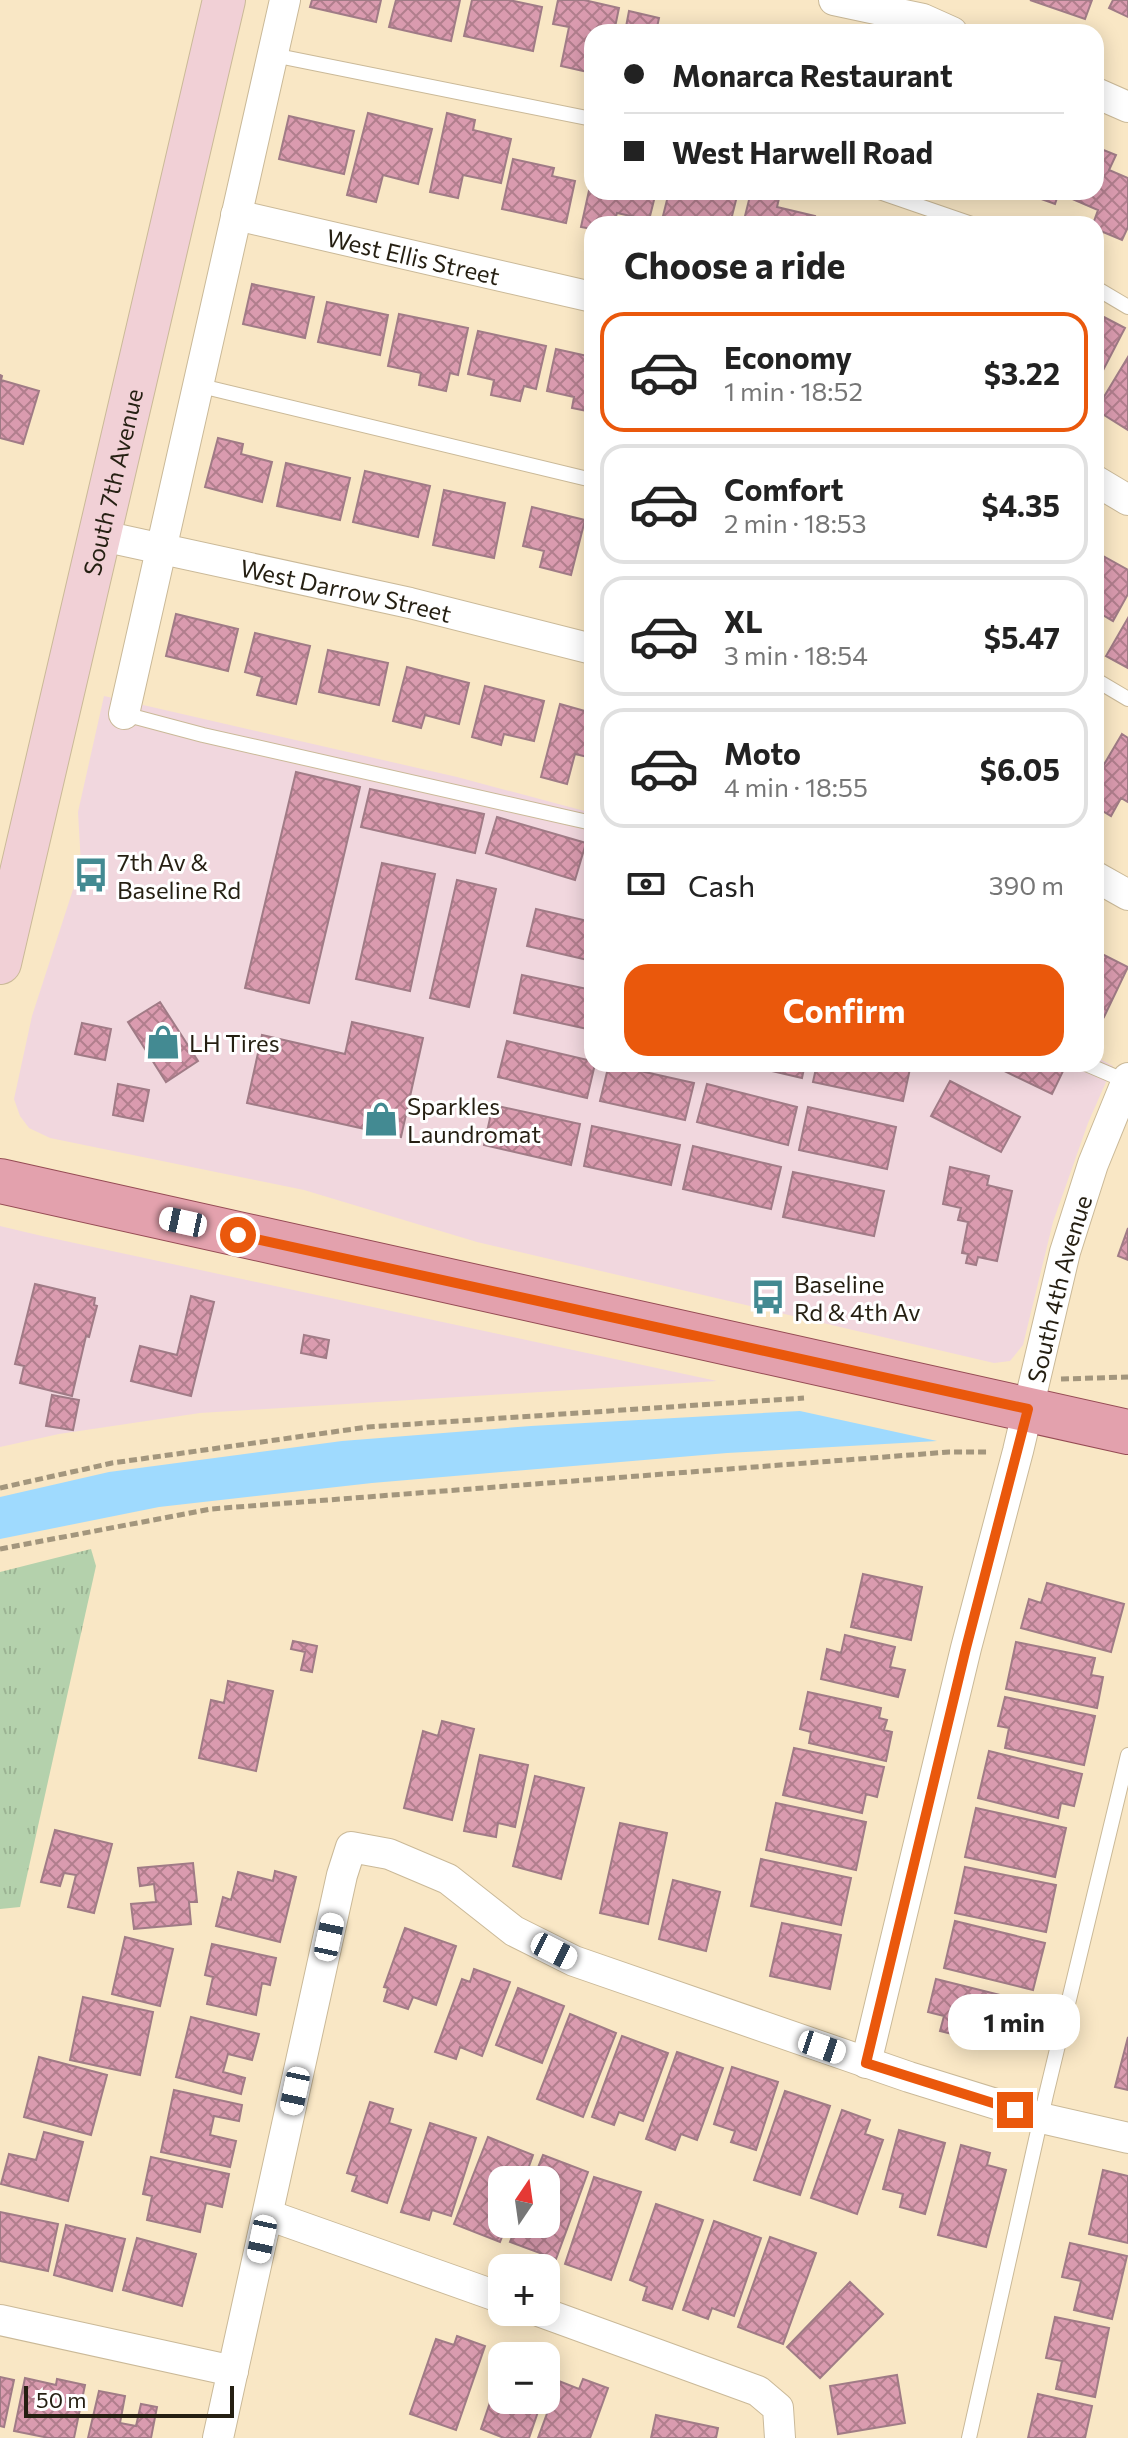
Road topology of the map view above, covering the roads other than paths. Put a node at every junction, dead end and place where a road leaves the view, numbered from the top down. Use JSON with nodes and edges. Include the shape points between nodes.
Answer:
{"nodes":[{"id":1,"x":224,"y":0,"type":"edge"},
{"id":2,"x":285,"y":0,"type":"edge"},
{"id":3,"x":834,"y":0,"type":"edge"},
{"id":4,"x":934,"y":24,"type":"edge"},
{"id":5,"x":273,"y":55,"type":"junction"},
{"id":6,"x":1104,"y":96,"type":"edge"},
{"id":7,"x":1128,"y":107,"type":"edge"},
{"id":8,"x":584,"y":117,"type":"edge"},
{"id":9,"x":902,"y":200,"type":"edge"},
{"id":10,"x":236,"y":215,"type":"junction"},
{"id":11,"x":949,"y":216,"type":"edge"},
{"id":12,"x":1104,"y":293,"type":"edge"},
{"id":13,"x":584,"y":295,"type":"edge"},
{"id":14,"x":1128,"y":307,"type":"edge"},
{"id":15,"x":197,"y":385,"type":"junction"},
{"id":16,"x":584,"y":478,"type":"edge"},
{"id":17,"x":1104,"y":486,"type":"edge"},
{"id":18,"x":1128,"y":500,"type":"edge"},
{"id":19,"x":98,"y":535,"type":"junction"},
{"id":20,"x":160,"y":549,"type":"junction"},
{"id":21,"x":584,"y":647,"type":"edge"},
{"id":22,"x":1104,"y":685,"type":"edge"},
{"id":23,"x":1128,"y":699,"type":"edge"},
{"id":24,"x":124,"y":714,"type":"joint"},
{"id":25,"x":584,"y":821,"type":"edge"},
{"id":26,"x":1104,"y":882,"type":"edge"},
{"id":27,"x":1128,"y":895,"type":"edge"},
{"id":28,"x":0,"y":963,"type":"edge"},
{"id":29,"x":1104,"y":1071,"type":"edge"},
{"id":30,"x":1127,"y":1081,"type":"edge"},
{"id":31,"x":0,"y":1181,"type":"edge"},
{"id":32,"x":1028,"y":1409,"type":"junction"},
{"id":33,"x":1128,"y":1432,"type":"edge"},
{"id":34,"x":1128,"y":1755,"type":"edge"},
{"id":35,"x":866,"y":2063,"type":"junction"},
{"id":36,"x":1041,"y":2118,"type":"junction"},
{"id":37,"x":1128,"y":2138,"type":"edge"},
{"id":38,"x":268,"y":2215,"type":"junction"},
{"id":39,"x":488,"y":2293,"type":"edge"},
{"id":40,"x":560,"y":2319,"type":"edge"},
{"id":41,"x":0,"y":2320,"type":"edge"},
{"id":42,"x":233,"y":2371,"type":"junction"},
{"id":43,"x":779,"y":2423,"type":"edge"},
{"id":44,"x":218,"y":2438,"type":"edge"},
{"id":45,"x":969,"y":2438,"type":"edge"}],
"edges":[{"from":1,"to":19,"type":"main road","name":"South 7th Avenue"},
{"from":2,"to":5,"type":"street"},
{"from":3,"to":4,"type":"street"},
{"from":5,"to":8,"type":"lane"},
{"from":5,"to":10,"type":"street"},
{"from":6,"to":7,"type":"street"},
{"from":9,"to":11,"type":"lane"},
{"from":10,"to":13,"type":"street","name":"West Ellis Street"},
{"from":10,"to":15,"type":"street"},
{"from":12,"to":14,"type":"lane"},
{"from":15,"to":16,"type":"lane"},
{"from":15,"to":20,"type":"street"},
{"from":17,"to":18,"type":"street"},
{"from":19,"to":20,"type":"street","name":"West Darrow Street"},
{"from":19,"to":28,"type":"main road","name":"South 7th Avenue"},
{"from":20,"to":21,"type":"street","name":"West Darrow Street"},
{"from":20,"to":24,"type":"street"},
{"from":22,"to":23,"type":"lane"},
{"from":24,"to":25,"type":"lane"},
{"from":26,"to":27,"type":"street"},
{"from":29,"to":30,"type":"lane"},
{"from":30,"to":32,"type":"street","name":"South 4th Avenue","via":[[1065,1252]]},
{"from":31,"to":32,"type":"main road"},
{"from":32,"to":33,"type":"main road"},
{"from":32,"to":35,"type":"street","name":"South 4th Avenue"},
{"from":34,"to":36,"type":"lane"},
{"from":35,"to":36,"type":"street"},
{"from":35,"to":38,"type":"street","via":[[574,1961],[514,1931],[448,1879],[389,1854],[351,1847]]},
{"from":36,"to":37,"type":"street"},
{"from":36,"to":45,"type":"lane"},
{"from":38,"to":39,"type":"street"},
{"from":38,"to":42,"type":"street"},
{"from":40,"to":43,"type":"street","via":[[758,2391]]},
{"from":41,"to":42,"type":"street"},
{"from":42,"to":44,"type":"street"}]}
